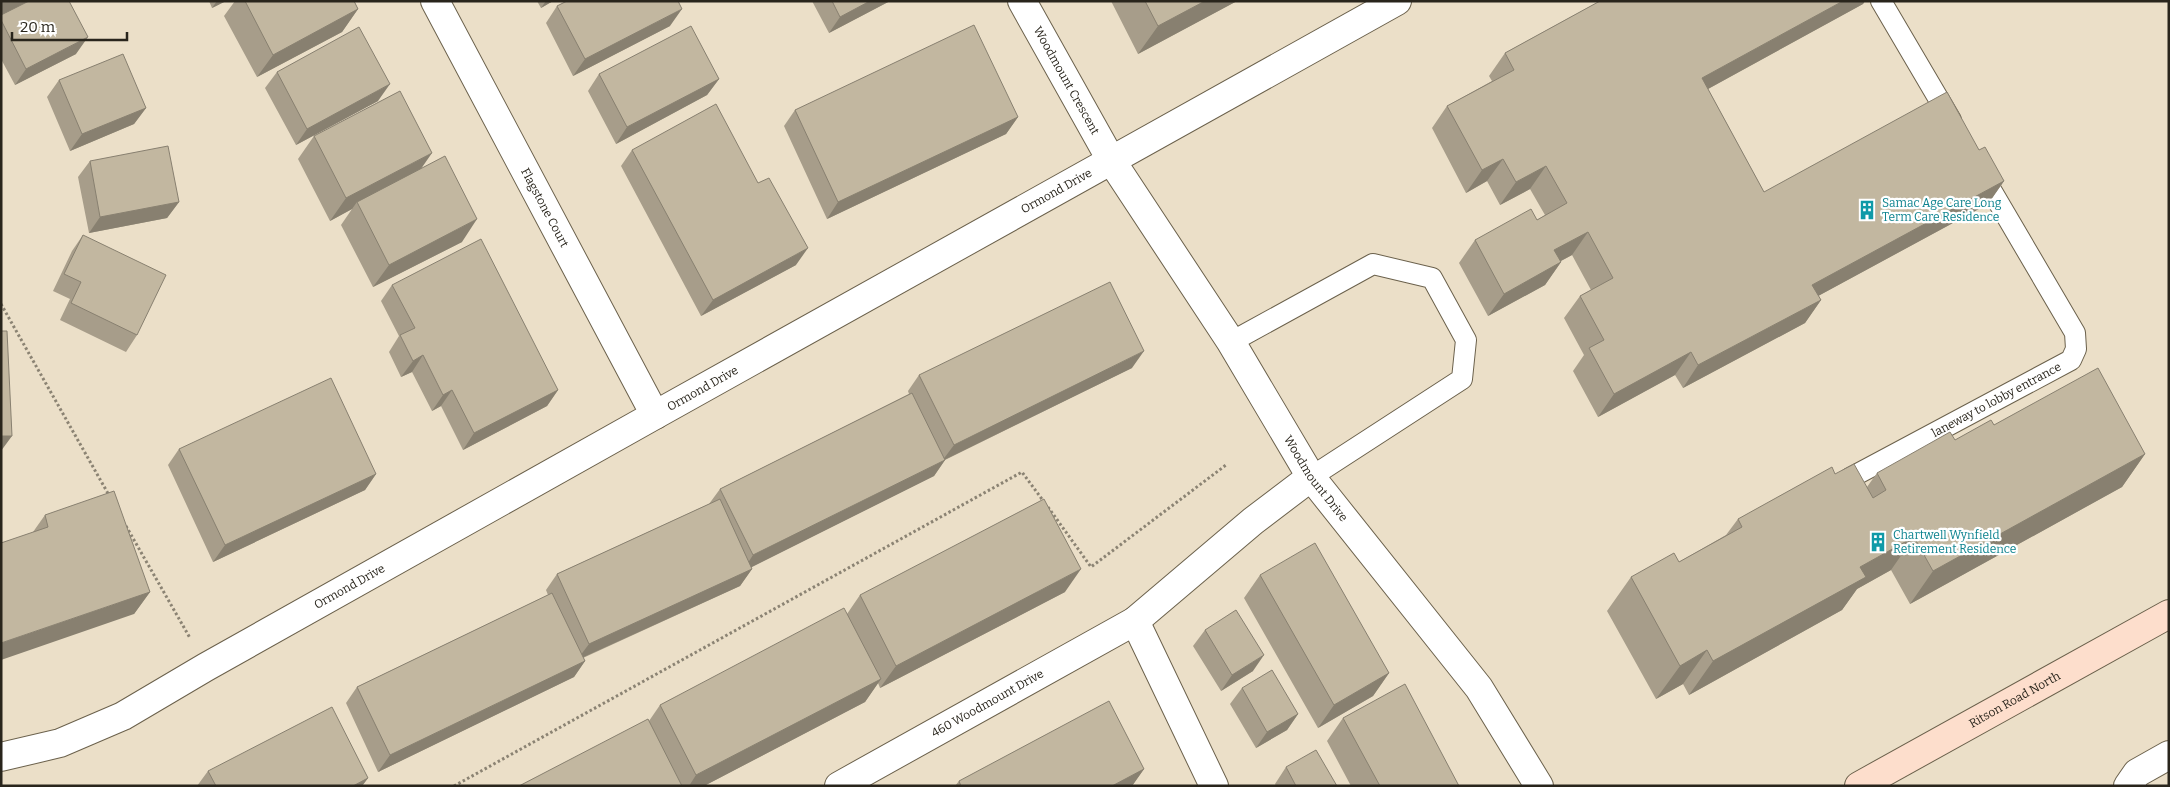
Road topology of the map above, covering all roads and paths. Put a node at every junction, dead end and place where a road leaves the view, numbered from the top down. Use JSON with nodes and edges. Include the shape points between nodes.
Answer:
{"nodes":[{"id":1,"x":435,"y":1,"type":"edge"},
{"id":2,"x":1022,"y":1,"type":"edge"},
{"id":3,"x":1397,"y":1,"type":"edge"},
{"id":4,"x":1881,"y":1,"type":"edge"},
{"id":5,"x":1112,"y":160,"type":"junction"},
{"id":6,"x":1,"y":304,"type":"edge"},
{"id":7,"x":1231,"y":342,"type":"junction"},
{"id":8,"x":655,"y":415,"type":"junction"},
{"id":9,"x":1226,"y":464,"type":"dead end"},
{"id":10,"x":1311,"y":477,"type":"junction"},
{"id":11,"x":1850,"y":478,"type":"edge"},
{"id":12,"x":113,"y":503,"type":"edge"},
{"id":13,"x":123,"y":520,"type":"edge"},
{"id":14,"x":2169,"y":614,"type":"edge"},
{"id":15,"x":1135,"y":622,"type":"junction"},
{"id":16,"x":206,"y":667,"type":"junction"},
{"id":17,"x":2169,"y":755,"type":"edge"},
{"id":18,"x":1,"y":757,"type":"edge"},
{"id":19,"x":454,"y":786,"type":"edge"},
{"id":20,"x":839,"y":786,"type":"edge"},
{"id":21,"x":1214,"y":786,"type":"edge"},
{"id":22,"x":1539,"y":786,"type":"edge"},
{"id":23,"x":1859,"y":786,"type":"edge"},
{"id":24,"x":2128,"y":786,"type":"edge"}],
"edges":[{"from":1,"to":8,"type":"street","name":"Flagstone Court"},
{"from":2,"to":5,"type":"street","name":"Woodmount Crescent"},
{"from":3,"to":5,"type":"street","name":"Ormond Drive"},
{"from":4,"to":11,"type":"lane","name":"laneway to lobby entrance","via":[[2075,332],[2076,349],[2071,360]]},
{"from":5,"to":7,"type":"street","name":"Woodmount Drive"},
{"from":5,"to":8,"type":"street","name":"Ormond Drive"},
{"from":6,"to":12,"type":"path"},
{"from":7,"to":10,"type":"street","name":"Woodmount Drive"},
{"from":7,"to":10,"type":"lane","via":[[1373,264],[1432,278],[1466,340],[1462,379]]},
{"from":8,"to":16,"type":"street","name":"Ormond Drive"},
{"from":9,"to":19,"type":"path","via":[[1091,567],[1022,472]]},
{"from":10,"to":15,"type":"street","name":"460 Woodmount Drive","via":[[1253,521]]},
{"from":10,"to":22,"type":"street","name":"Woodmount Drive","via":[[1479,688]]},
{"from":13,"to":16,"type":"path"},
{"from":14,"to":23,"type":"main road","name":"Ritson Road North"},
{"from":15,"to":20,"type":"street","name":"460 Woodmount Drive"},
{"from":15,"to":21,"type":"street"},
{"from":16,"to":18,"type":"street","name":"Ormond Drive","via":[[123,716],[60,743]]},
{"from":17,"to":24,"type":"street","via":[[2137,773]]}]}
